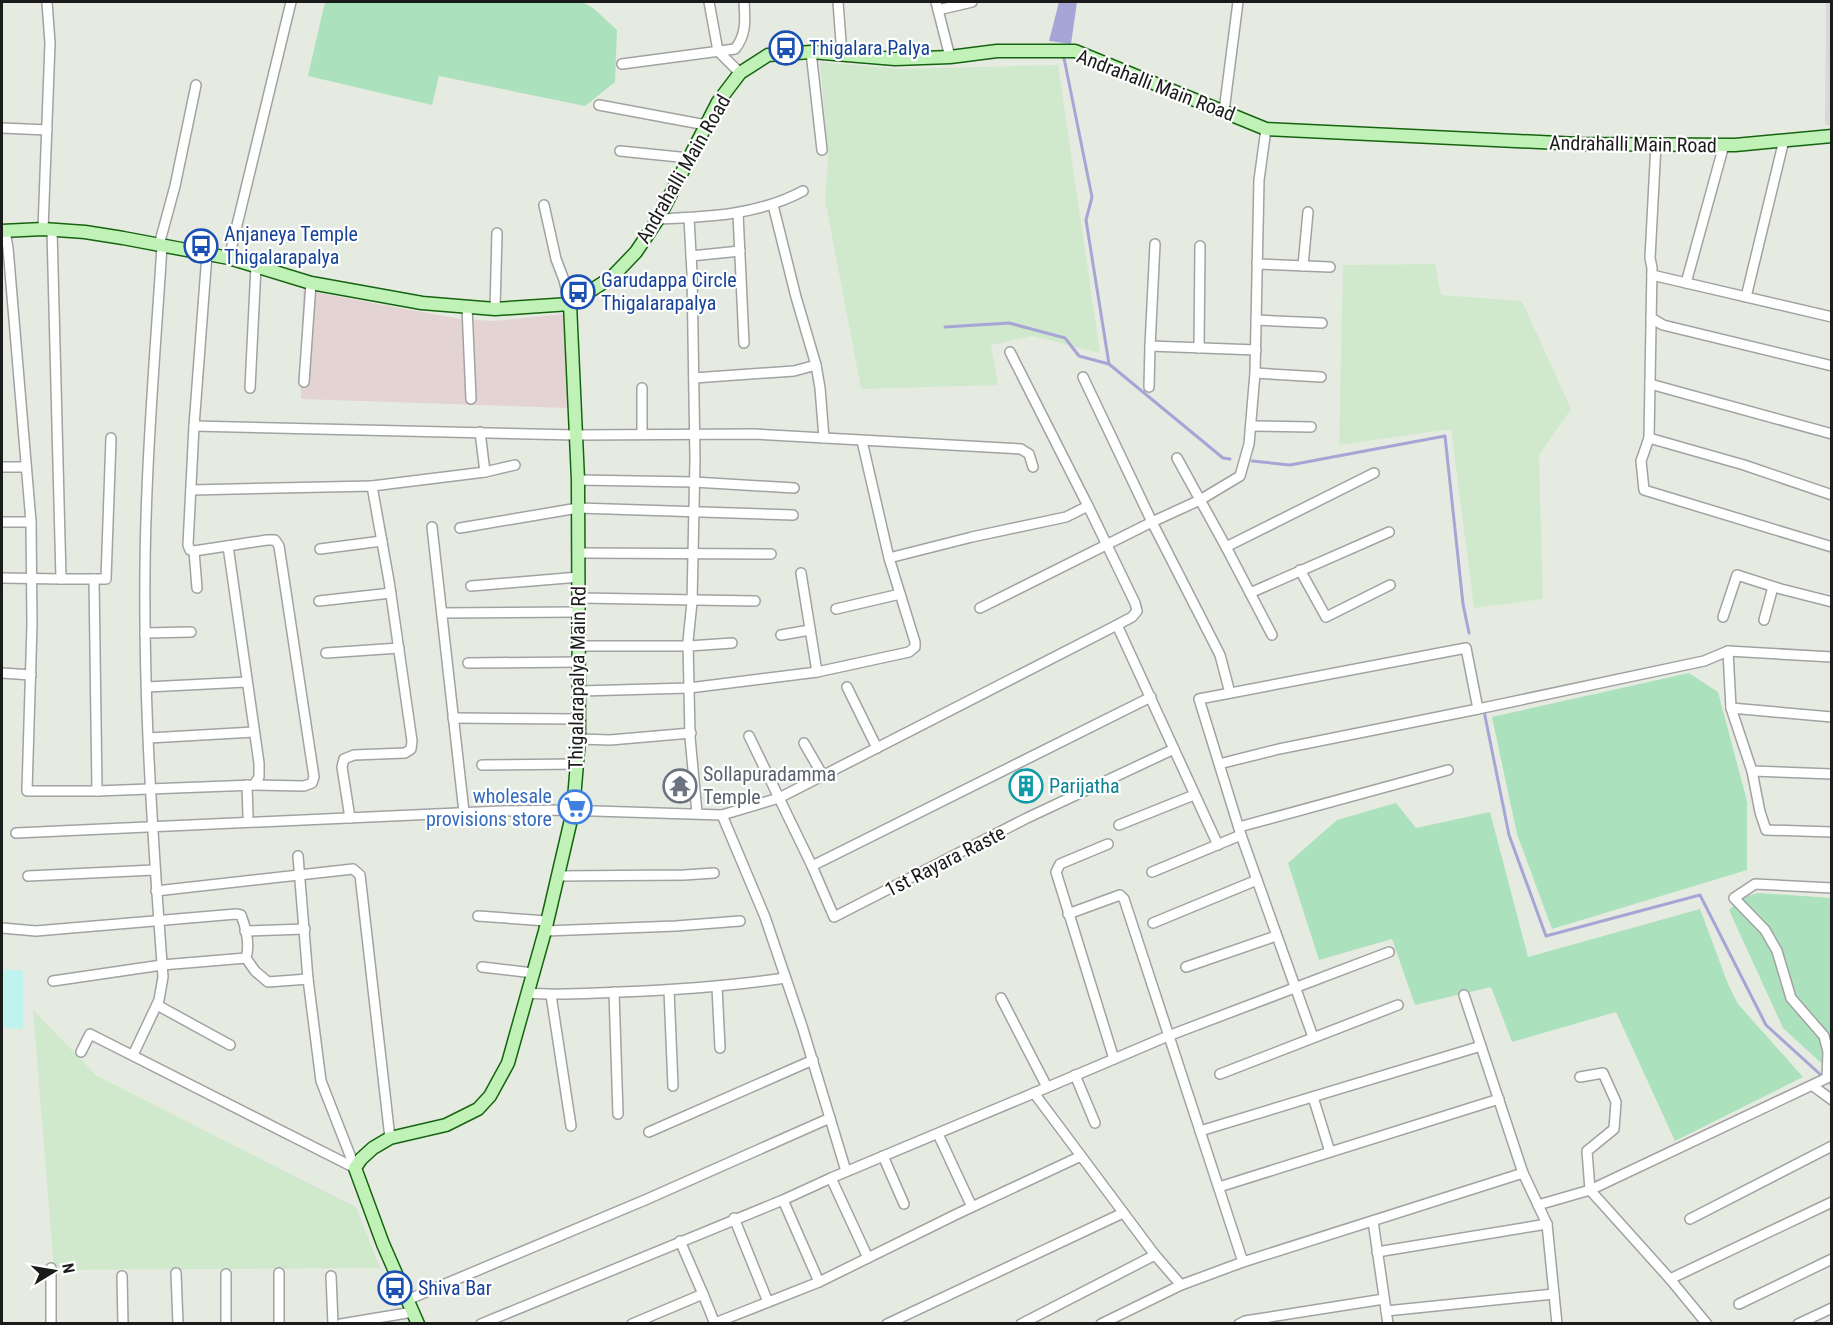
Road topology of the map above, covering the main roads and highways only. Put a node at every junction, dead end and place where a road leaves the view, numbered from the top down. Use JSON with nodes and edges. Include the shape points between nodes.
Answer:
{"nodes":[{"id":1,"x":1832,"y":136,"type":"edge"},
{"id":2,"x":3,"y":231,"type":"edge"},
{"id":3,"x":570,"y":304,"type":"junction"},
{"id":4,"x":415,"y":1318,"type":"edge"}],
"edges":[{"from":1,"to":3,"type":"main road","name":"Andrahalli Main Road","via":[[1725,145],[1572,144],[1266,129],[1075,51],[997,51],[895,59],[811,52],[768,56],[740,73],[718,102],[658,219],[636,252],[612,277]]},
{"from":2,"to":3,"type":"main road","name":"Andrahalli Main Road","via":[[85,232],[161,245],[229,258],[311,283],[422,303],[495,309]]},
{"from":3,"to":4,"type":"main road","name":"Thigalarapalya Main Rd","via":[[578,480],[579,739],[573,811],[546,926],[508,1063],[490,1096],[478,1109],[446,1125],[390,1138],[373,1148],[355,1168]]}]}
